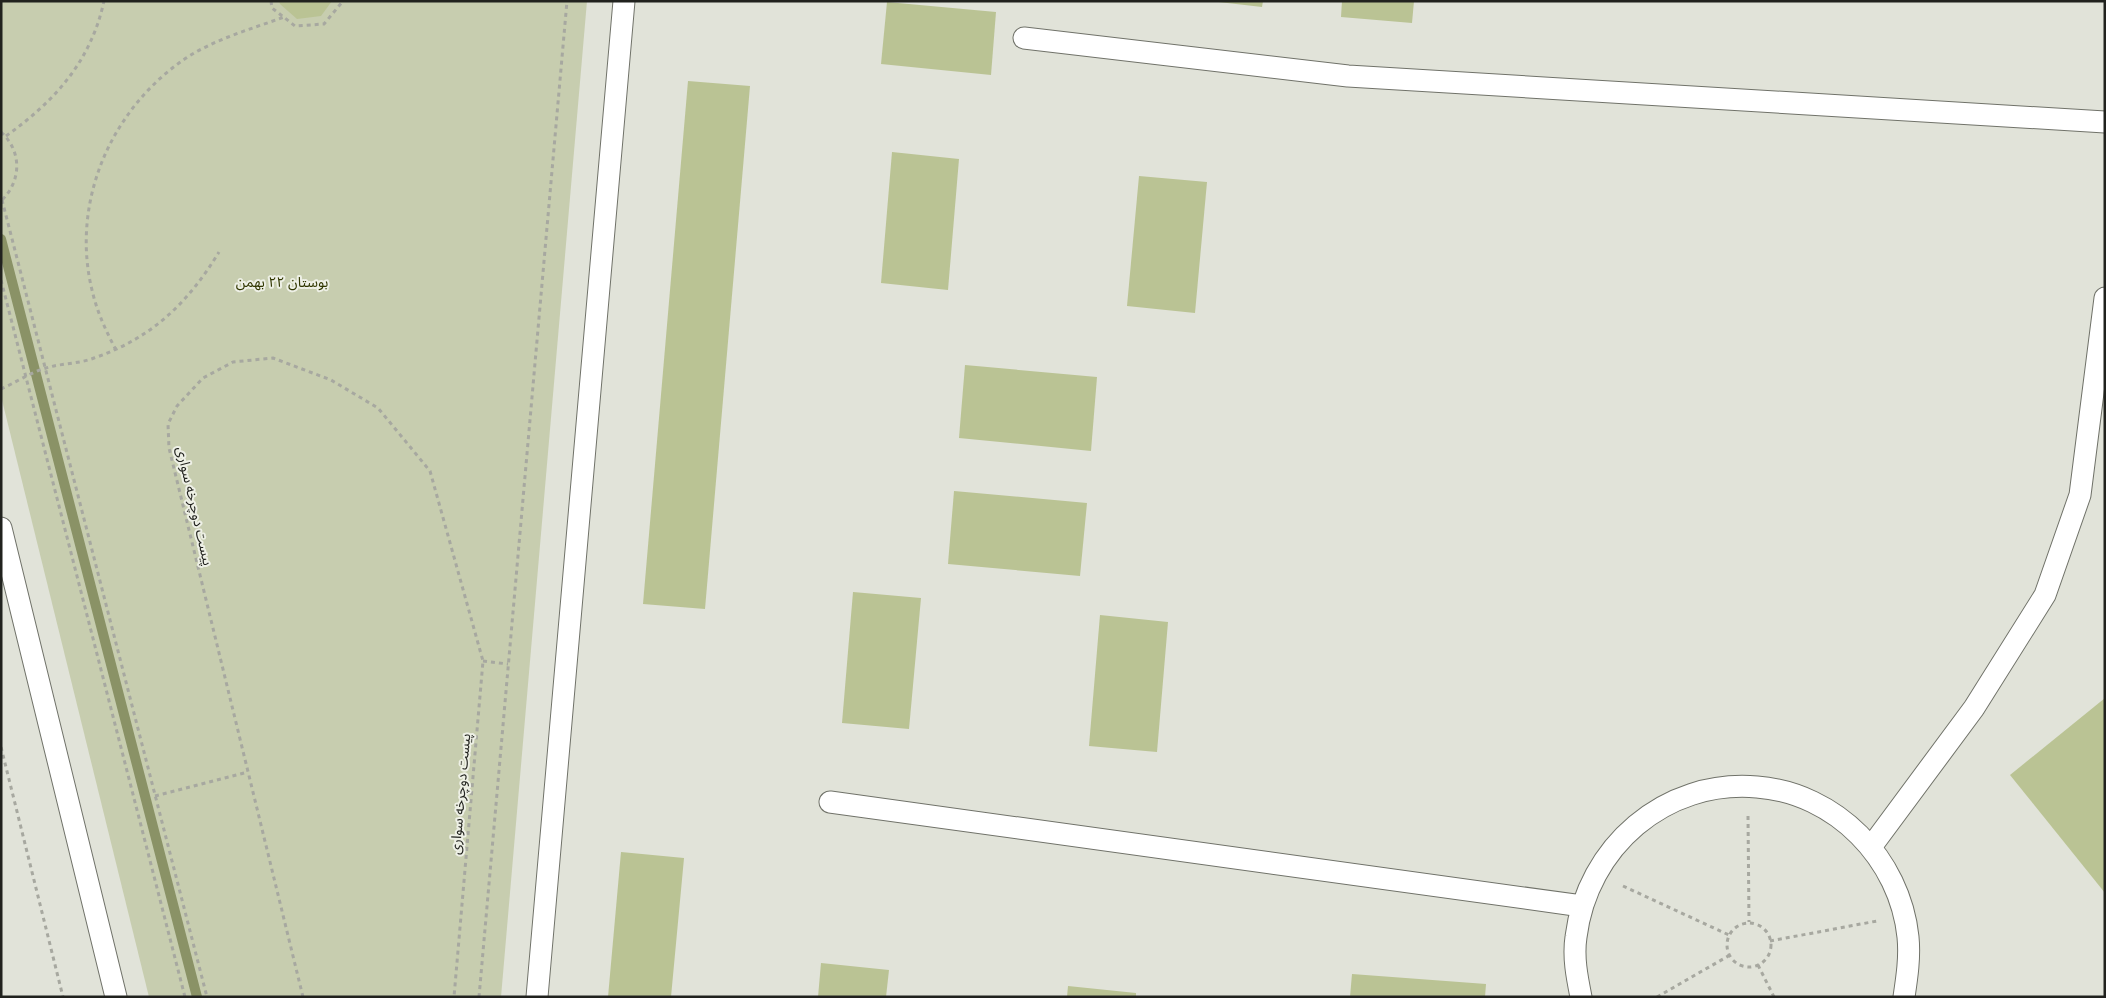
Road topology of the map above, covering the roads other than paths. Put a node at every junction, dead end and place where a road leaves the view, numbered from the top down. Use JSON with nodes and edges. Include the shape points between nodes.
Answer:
{"nodes":[{"id":1,"x":624,"y":1,"type":"edge"},
{"id":2,"x":1024,"y":38,"type":"dead end"},
{"id":3,"x":2105,"y":122,"type":"edge"},
{"id":4,"x":2105,"y":298,"type":"edge"},
{"id":5,"x":1,"y":528,"type":"edge"},
{"id":6,"x":830,"y":802,"type":"dead end"},
{"id":7,"x":1871,"y":847,"type":"junction"},
{"id":8,"x":1582,"y":906,"type":"junction"},
{"id":9,"x":116,"y":997,"type":"edge"},
{"id":10,"x":537,"y":997,"type":"edge"},
{"id":11,"x":1581,"y":997,"type":"edge"},
{"id":12,"x":1904,"y":997,"type":"edge"}],
"edges":[{"from":1,"to":10,"type":"lane"},
{"from":2,"to":3,"type":"lane","via":[[1348,76]]},
{"from":4,"to":7,"type":"lane","via":[[2080,495],[2045,595],[1974,708]]},
{"from":5,"to":9,"type":"lane"},
{"from":6,"to":8,"type":"lane"},
{"from":7,"to":8,"type":"lane","via":[[1840,819],[1790,793],[1748,786],[1693,793],[1662,806],[1635,824],[1595,874]]},
{"from":7,"to":12,"type":"lane","via":[[1889,874],[1902,905],[1908,937],[1909,970]]},
{"from":8,"to":11,"type":"lane","via":[[1576,938],[1576,971]]}]}
